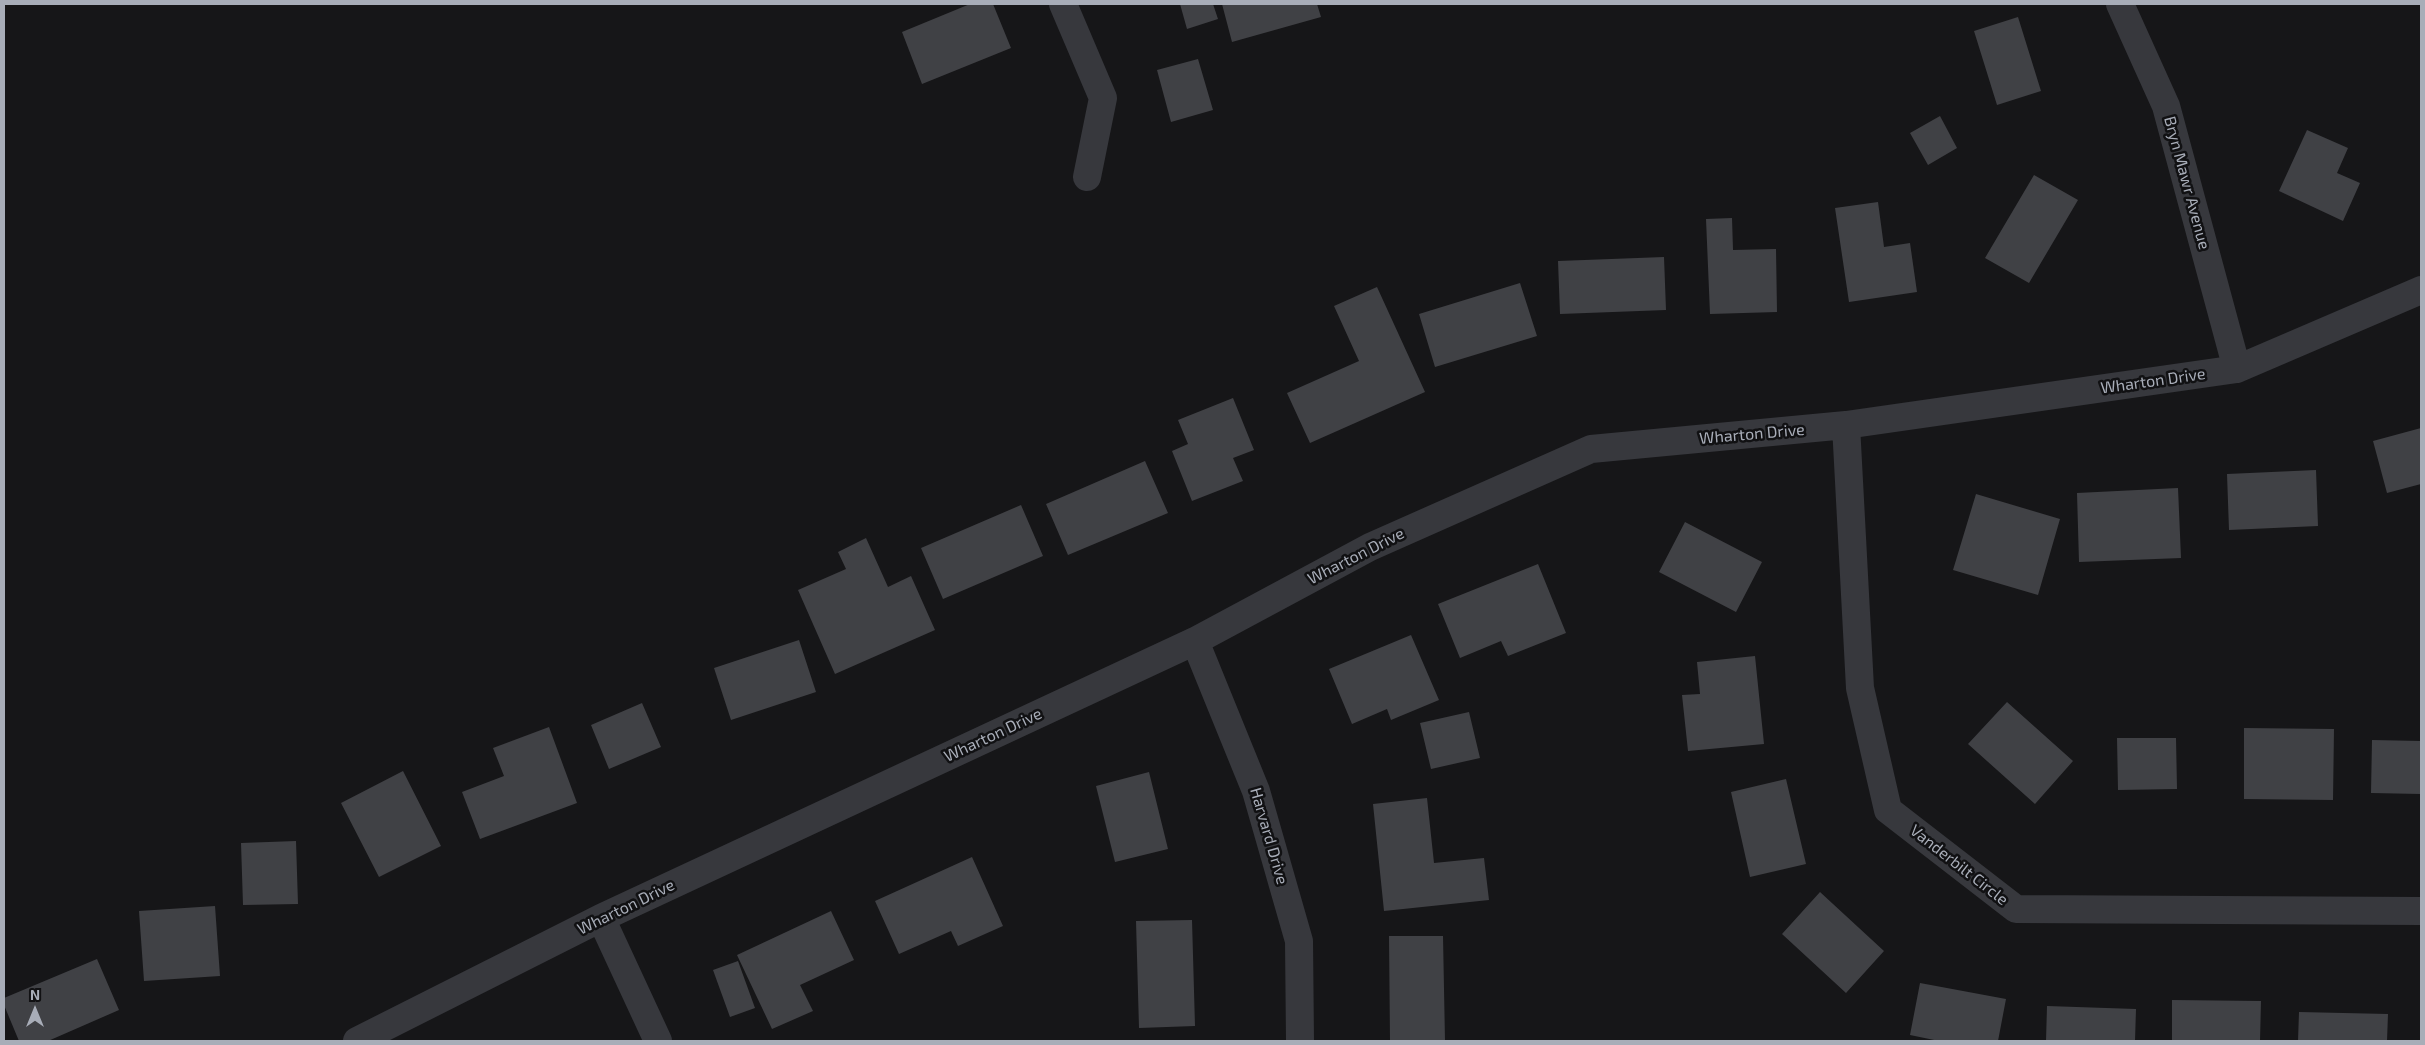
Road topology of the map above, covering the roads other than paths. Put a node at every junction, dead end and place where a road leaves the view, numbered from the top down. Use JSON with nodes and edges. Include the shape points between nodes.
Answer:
{"nodes":[{"id":1,"x":1063,"y":4,"type":"edge"},
{"id":2,"x":2120,"y":4,"type":"edge"},
{"id":3,"x":1087,"y":177,"type":"dead end"},
{"id":4,"x":2421,"y":290,"type":"edge"},
{"id":5,"x":2237,"y":369,"type":"junction"},
{"id":6,"x":1846,"y":425,"type":"junction"},
{"id":7,"x":1195,"y":641,"type":"junction"},
{"id":8,"x":2421,"y":911,"type":"edge"},
{"id":9,"x":601,"y":918,"type":"junction"},
{"id":10,"x":358,"y":1041,"type":"edge"},
{"id":11,"x":658,"y":1041,"type":"edge"},
{"id":12,"x":1300,"y":1041,"type":"edge"}],
"edges":[{"from":1,"to":3,"type":"street","via":[[1103,98]]},
{"from":2,"to":5,"type":"street","name":"Bryn Mawr Avenue","via":[[2166,106]]},
{"from":4,"to":5,"type":"street","name":"Wharton Drive"},
{"from":5,"to":6,"type":"street","name":"Wharton Drive"},
{"from":6,"to":7,"type":"street","name":"Wharton Drive","via":[[1591,449],[1370,547]]},
{"from":6,"to":8,"type":"street","name":"Vanderbilt Circle","via":[[1860,688],[1888,810],[2016,909]]},
{"from":7,"to":9,"type":"street","name":"Wharton Drive"},
{"from":7,"to":12,"type":"street","name":"Harvard Drive","via":[[1256,791],[1299,942]]},
{"from":9,"to":10,"type":"street","name":"Wharton Drive"},
{"from":9,"to":11,"type":"street"}]}
